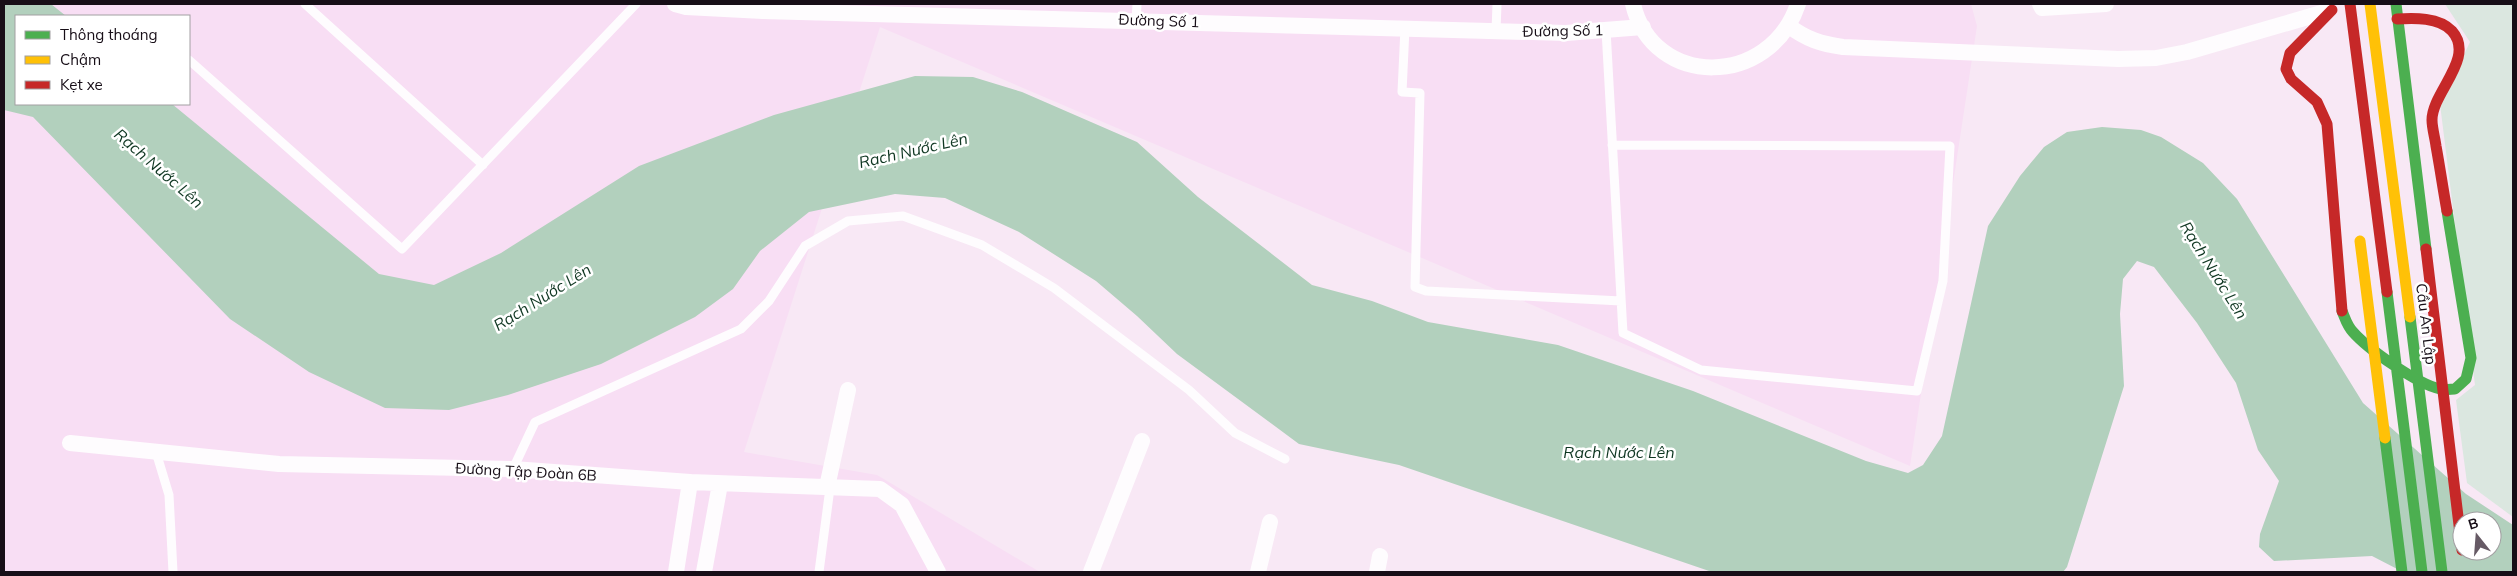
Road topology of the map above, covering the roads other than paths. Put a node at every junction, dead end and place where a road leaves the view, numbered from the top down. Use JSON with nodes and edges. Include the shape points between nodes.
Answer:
{"nodes":[{"id":1,"x":305,"y":4,"type":"edge"},
{"id":2,"x":636,"y":4,"type":"edge"},
{"id":3,"x":675,"y":4,"type":"edge"},
{"id":4,"x":1137,"y":4,"type":"edge"},
{"id":5,"x":1497,"y":4,"type":"edge"},
{"id":6,"x":1633,"y":4,"type":"edge"},
{"id":7,"x":1798,"y":4,"type":"edge"},
{"id":8,"x":2040,"y":4,"type":"edge"},
{"id":9,"x":2106,"y":4,"type":"edge"},
{"id":10,"x":2370,"y":4,"type":"edge"},
{"id":11,"x":2396,"y":4,"type":"edge"},
{"id":12,"x":2350,"y":5,"type":"edge"},
{"id":13,"x":2332,"y":7,"type":"edge"},
{"id":14,"x":2397,"y":19,"type":"junction"},
{"id":15,"x":1136,"y":20,"type":"junction"},
{"id":16,"x":1789,"y":26,"type":"junction"},
{"id":17,"x":1643,"y":27,"type":"junction"},
{"id":18,"x":1405,"y":28,"type":"junction"},
{"id":19,"x":2334,"y":28,"type":"dead end"},
{"id":20,"x":1606,"y":30,"type":"junction"},
{"id":21,"x":1496,"y":31,"type":"junction"},
{"id":22,"x":190,"y":61,"type":"edge"},
{"id":23,"x":1612,"y":145,"type":"junction"},
{"id":24,"x":482,"y":165,"type":"junction"},
{"id":25,"x":2359,"y":230,"type":"dead end"},
{"id":26,"x":1621,"y":301,"type":"junction"},
{"id":27,"x":848,"y":390,"type":"dead end"},
{"id":28,"x":1142,"y":441,"type":"dead end"},
{"id":29,"x":70,"y":443,"type":"dead end"},
{"id":30,"x":156,"y":452,"type":"junction"},
{"id":31,"x":1285,"y":459,"type":"dead end"},
{"id":32,"x":513,"y":469,"type":"junction"},
{"id":33,"x":690,"y":482,"type":"junction"},
{"id":34,"x":720,"y":484,"type":"junction"},
{"id":35,"x":829,"y":487,"type":"junction"},
{"id":36,"x":2457,"y":511,"type":"edge"},
{"id":37,"x":1270,"y":522,"type":"dead end"},
{"id":38,"x":1380,"y":556,"type":"dead end"},
{"id":39,"x":2463,"y":561,"type":"edge"},
{"id":40,"x":2464,"y":565,"type":"dead end"},
{"id":41,"x":173,"y":572,"type":"edge"},
{"id":42,"x":676,"y":572,"type":"edge"},
{"id":43,"x":704,"y":572,"type":"edge"},
{"id":44,"x":818,"y":572,"type":"edge"},
{"id":45,"x":938,"y":572,"type":"edge"},
{"id":46,"x":1090,"y":572,"type":"edge"},
{"id":47,"x":1258,"y":572,"type":"edge"},
{"id":48,"x":1377,"y":572,"type":"edge"},
{"id":49,"x":2402,"y":572,"type":"edge"},
{"id":50,"x":2422,"y":572,"type":"edge"},
{"id":51,"x":2442,"y":572,"type":"edge"}],
"edges":[{"from":1,"to":24,"type":"lane"},
{"from":2,"to":24,"type":"lane"},
{"from":3,"to":15,"type":"street","name":"Đường Số 1","via":[[763,11]]},
{"from":4,"to":15,"type":"lane"},
{"from":5,"to":21,"type":"lane"},
{"from":6,"to":17,"type":"street"},
{"from":7,"to":16,"type":"street"},
{"from":8,"to":9,"type":"street","via":[[2042,8]]},
{"from":10,"to":51,"type":"highway","name":"Cầu An Lập"},
{"from":11,"to":14,"type":"highway","name":"Cầu An Lập"},
{"from":12,"to":13,"type":"street"},
{"from":12,"to":50,"type":"highway"},
{"from":13,"to":14,"type":"highway","via":[[2290,53],[2286,70],[2294,83],[2319,104],[2327,124],[2344,318],[2356,335],[2406,373],[2438,390],[2449,391],[2467,380],[2471,358],[2432,120],[2437,96],[2457,61],[2459,51],[2451,29],[2442,23],[2421,18]]},
{"from":13,"to":16,"type":"street","via":[[2187,52],[2156,58],[1843,47],[1820,44]]},
{"from":13,"to":19,"type":"highway"},
{"from":14,"to":36,"type":"highway","name":"Cầu An Lập"},
{"from":15,"to":18,"type":"street","name":"Đường Số 1"},
{"from":16,"to":17,"type":"street","via":[[1772,47],[1756,57],[1721,68],[1702,67],[1668,54]]},
{"from":17,"to":20,"type":"street","name":"Đường Số 1"},
{"from":18,"to":21,"type":"street","name":"Đường Số 1"},
{"from":18,"to":26,"type":"lane","via":[[1402,92],[1420,93],[1415,287],[1426,291]]},
{"from":20,"to":21,"type":"street","name":"Đường Số 1","via":[[1566,33]]},
{"from":20,"to":23,"type":"lane"},
{"from":22,"to":24,"type":"lane","via":[[402,249]]},
{"from":23,"to":26,"type":"lane"},
{"from":23,"to":26,"type":"lane","via":[[1950,146],[1943,281],[1917,391],[1700,370],[1623,333]]},
{"from":25,"to":49,"type":"highway"},
{"from":27,"to":35,"type":"street"},
{"from":28,"to":46,"type":"street"},
{"from":29,"to":30,"type":"street","name":"Đường Tập Đoàn 6B"},
{"from":30,"to":32,"type":"street","name":"Đường Tập Đoàn 6B","via":[[279,464]]},
{"from":30,"to":41,"type":"lane","via":[[169,495]]},
{"from":31,"to":32,"type":"lane","via":[[1235,433],[1189,390],[1054,288],[982,245],[903,216],[848,221],[805,246],[769,301],[741,329],[535,422]]},
{"from":32,"to":33,"type":"street","name":"Đường Tập Đoàn 6B"},
{"from":33,"to":34,"type":"street","name":"Đường Tập Đoàn 6B"},
{"from":33,"to":42,"type":"street"},
{"from":34,"to":35,"type":"street","name":"Đường Tập Đoàn 6B"},
{"from":34,"to":43,"type":"street"},
{"from":35,"to":44,"type":"lane"},
{"from":35,"to":45,"type":"street","name":"Đường Tập Đoàn 6B","via":[[880,489],[902,505]]},
{"from":37,"to":47,"type":"street"},
{"from":38,"to":48,"type":"street"},
{"from":39,"to":40,"type":"highway","name":"Cầu An Lập"}]}
